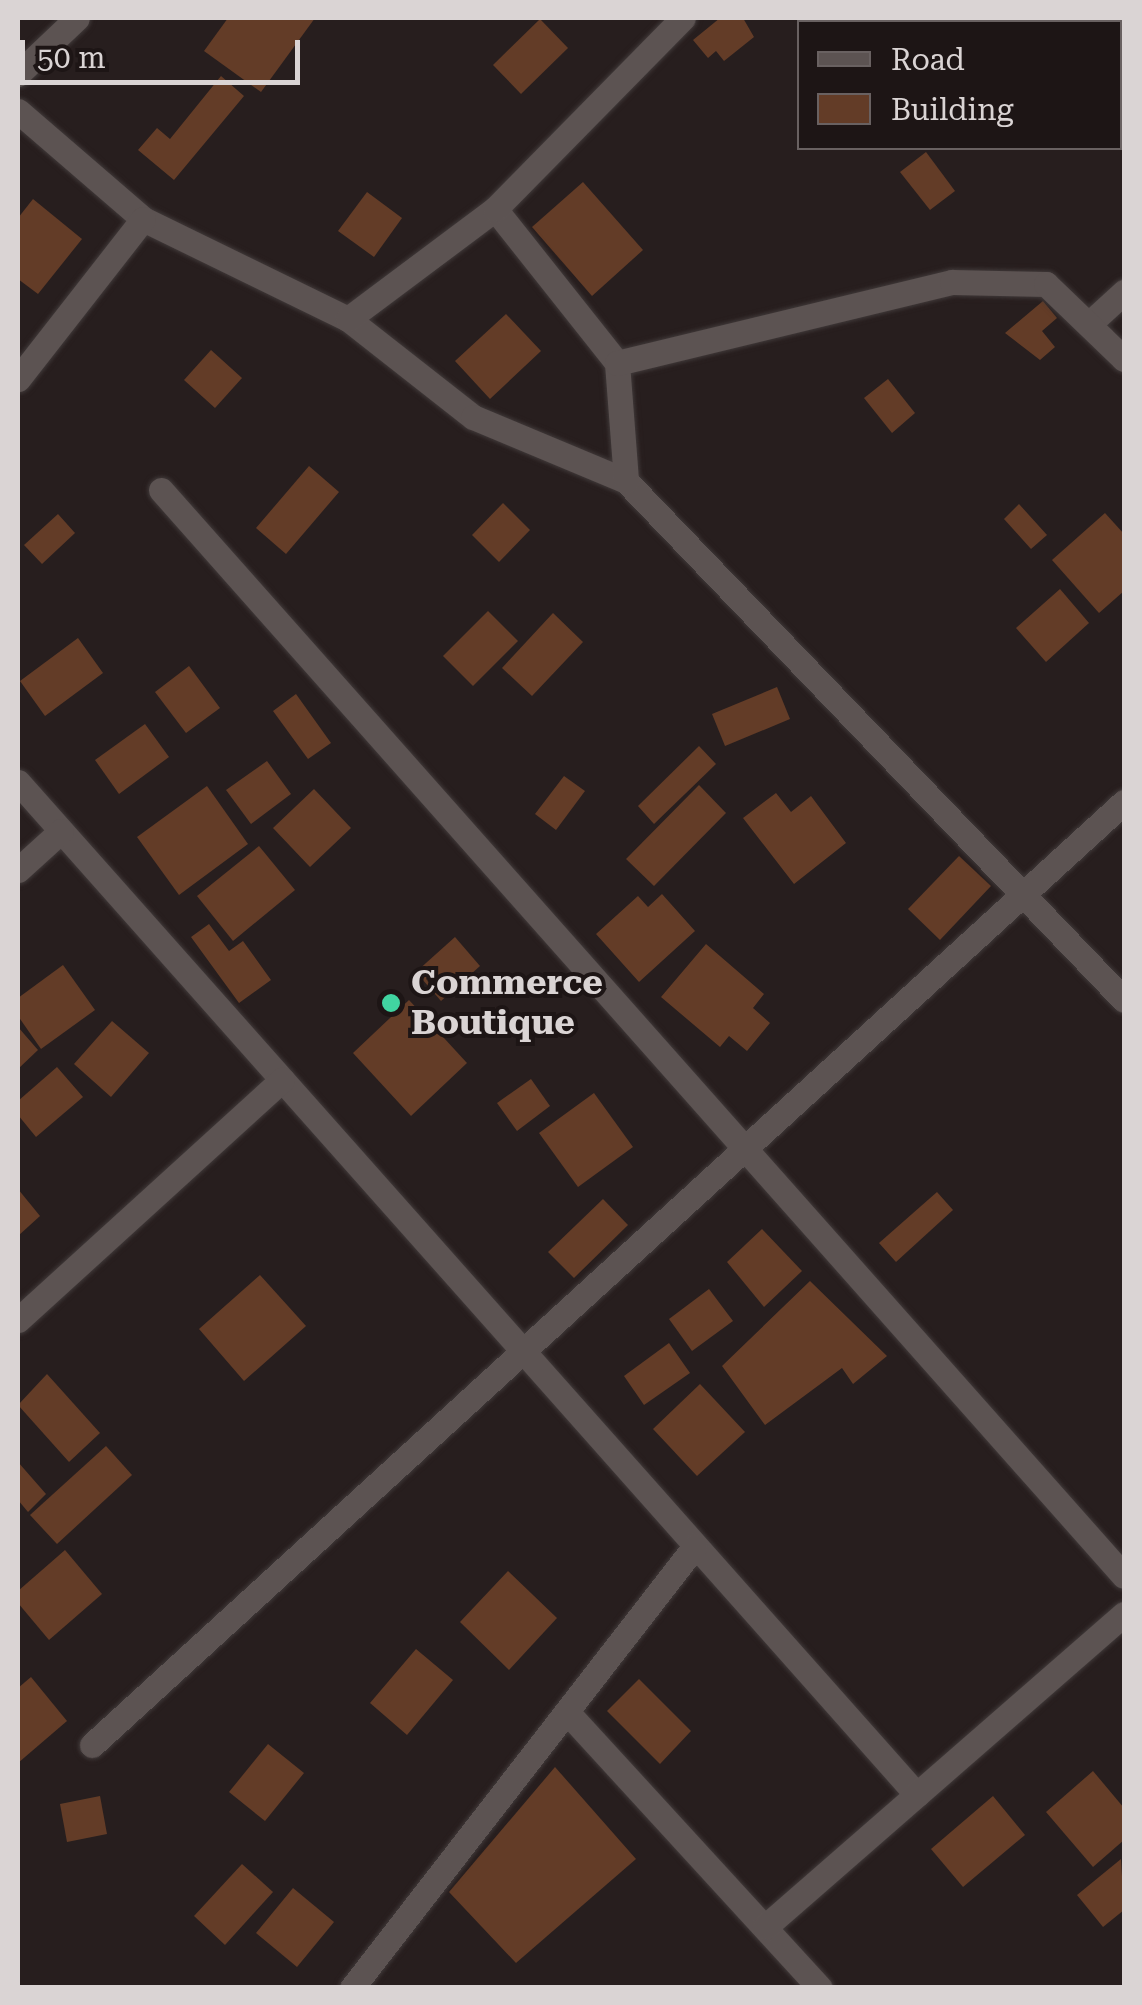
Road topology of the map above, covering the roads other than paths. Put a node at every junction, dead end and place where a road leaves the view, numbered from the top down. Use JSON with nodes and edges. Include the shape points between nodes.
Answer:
{"nodes":[{"id":1,"x":76,"y":18,"type":"edge"},
{"id":2,"x":684,"y":18,"type":"edge"},
{"id":3,"x":18,"y":74,"type":"edge"},
{"id":4,"x":18,"y":111,"type":"edge"},
{"id":5,"x":495,"y":209,"type":"junction"},
{"id":6,"x":144,"y":219,"type":"junction"},
{"id":7,"x":1124,"y":292,"type":"edge"},
{"id":8,"x":348,"y":319,"type":"junction"},
{"id":9,"x":1091,"y":322,"type":"junction"},
{"id":10,"x":1124,"y":359,"type":"edge"},
{"id":11,"x":617,"y":362,"type":"junction"},
{"id":12,"x":18,"y":379,"type":"edge"},
{"id":13,"x":626,"y":481,"type":"junction"},
{"id":14,"x":161,"y":490,"type":"dead end"},
{"id":15,"x":18,"y":782,"type":"edge"},
{"id":16,"x":1124,"y":802,"type":"edge"},
{"id":17,"x":61,"y":831,"type":"junction"},
{"id":18,"x":18,"y":870,"type":"edge"},
{"id":19,"x":1023,"y":895,"type":"junction"},
{"id":20,"x":1124,"y":1000,"type":"edge"},
{"id":21,"x":282,"y":1080,"type":"junction"},
{"id":22,"x":745,"y":1148,"type":"junction"},
{"id":23,"x":18,"y":1320,"type":"edge"},
{"id":24,"x":523,"y":1351,"type":"junction"},
{"id":25,"x":696,"y":1546,"type":"junction"},
{"id":26,"x":1124,"y":1576,"type":"edge"},
{"id":27,"x":1124,"y":1614,"type":"edge"},
{"id":28,"x":567,"y":1712,"type":"junction"},
{"id":29,"x":92,"y":1746,"type":"dead end"},
{"id":30,"x":917,"y":1795,"type":"junction"},
{"id":31,"x":764,"y":1927,"type":"junction"},
{"id":32,"x":352,"y":1988,"type":"edge"},
{"id":33,"x":820,"y":1988,"type":"edge"}],
"edges":[{"from":1,"to":3,"type":"street"},
{"from":2,"to":5,"type":"street"},
{"from":4,"to":6,"type":"street"},
{"from":5,"to":8,"type":"street"},
{"from":5,"to":11,"type":"street"},
{"from":6,"to":8,"type":"street"},
{"from":6,"to":12,"type":"street"},
{"from":7,"to":9,"type":"street"},
{"from":8,"to":13,"type":"street","via":[[473,417]]},
{"from":9,"to":10,"type":"street"},
{"from":9,"to":11,"type":"street","via":[[1046,284],[952,282]]},
{"from":11,"to":13,"type":"street"},
{"from":13,"to":19,"type":"street"},
{"from":14,"to":22,"type":"street"},
{"from":15,"to":17,"type":"street"},
{"from":16,"to":19,"type":"street"},
{"from":17,"to":18,"type":"street"},
{"from":17,"to":21,"type":"street"},
{"from":19,"to":20,"type":"street"},
{"from":19,"to":22,"type":"street"},
{"from":21,"to":23,"type":"street"},
{"from":21,"to":24,"type":"street"},
{"from":22,"to":24,"type":"street"},
{"from":22,"to":26,"type":"street"},
{"from":24,"to":25,"type":"street"},
{"from":24,"to":29,"type":"street"},
{"from":25,"to":28,"type":"street"},
{"from":25,"to":30,"type":"street"},
{"from":27,"to":30,"type":"street"},
{"from":28,"to":31,"type":"street"},
{"from":28,"to":32,"type":"street"},
{"from":30,"to":31,"type":"street"},
{"from":31,"to":33,"type":"street"}]}
